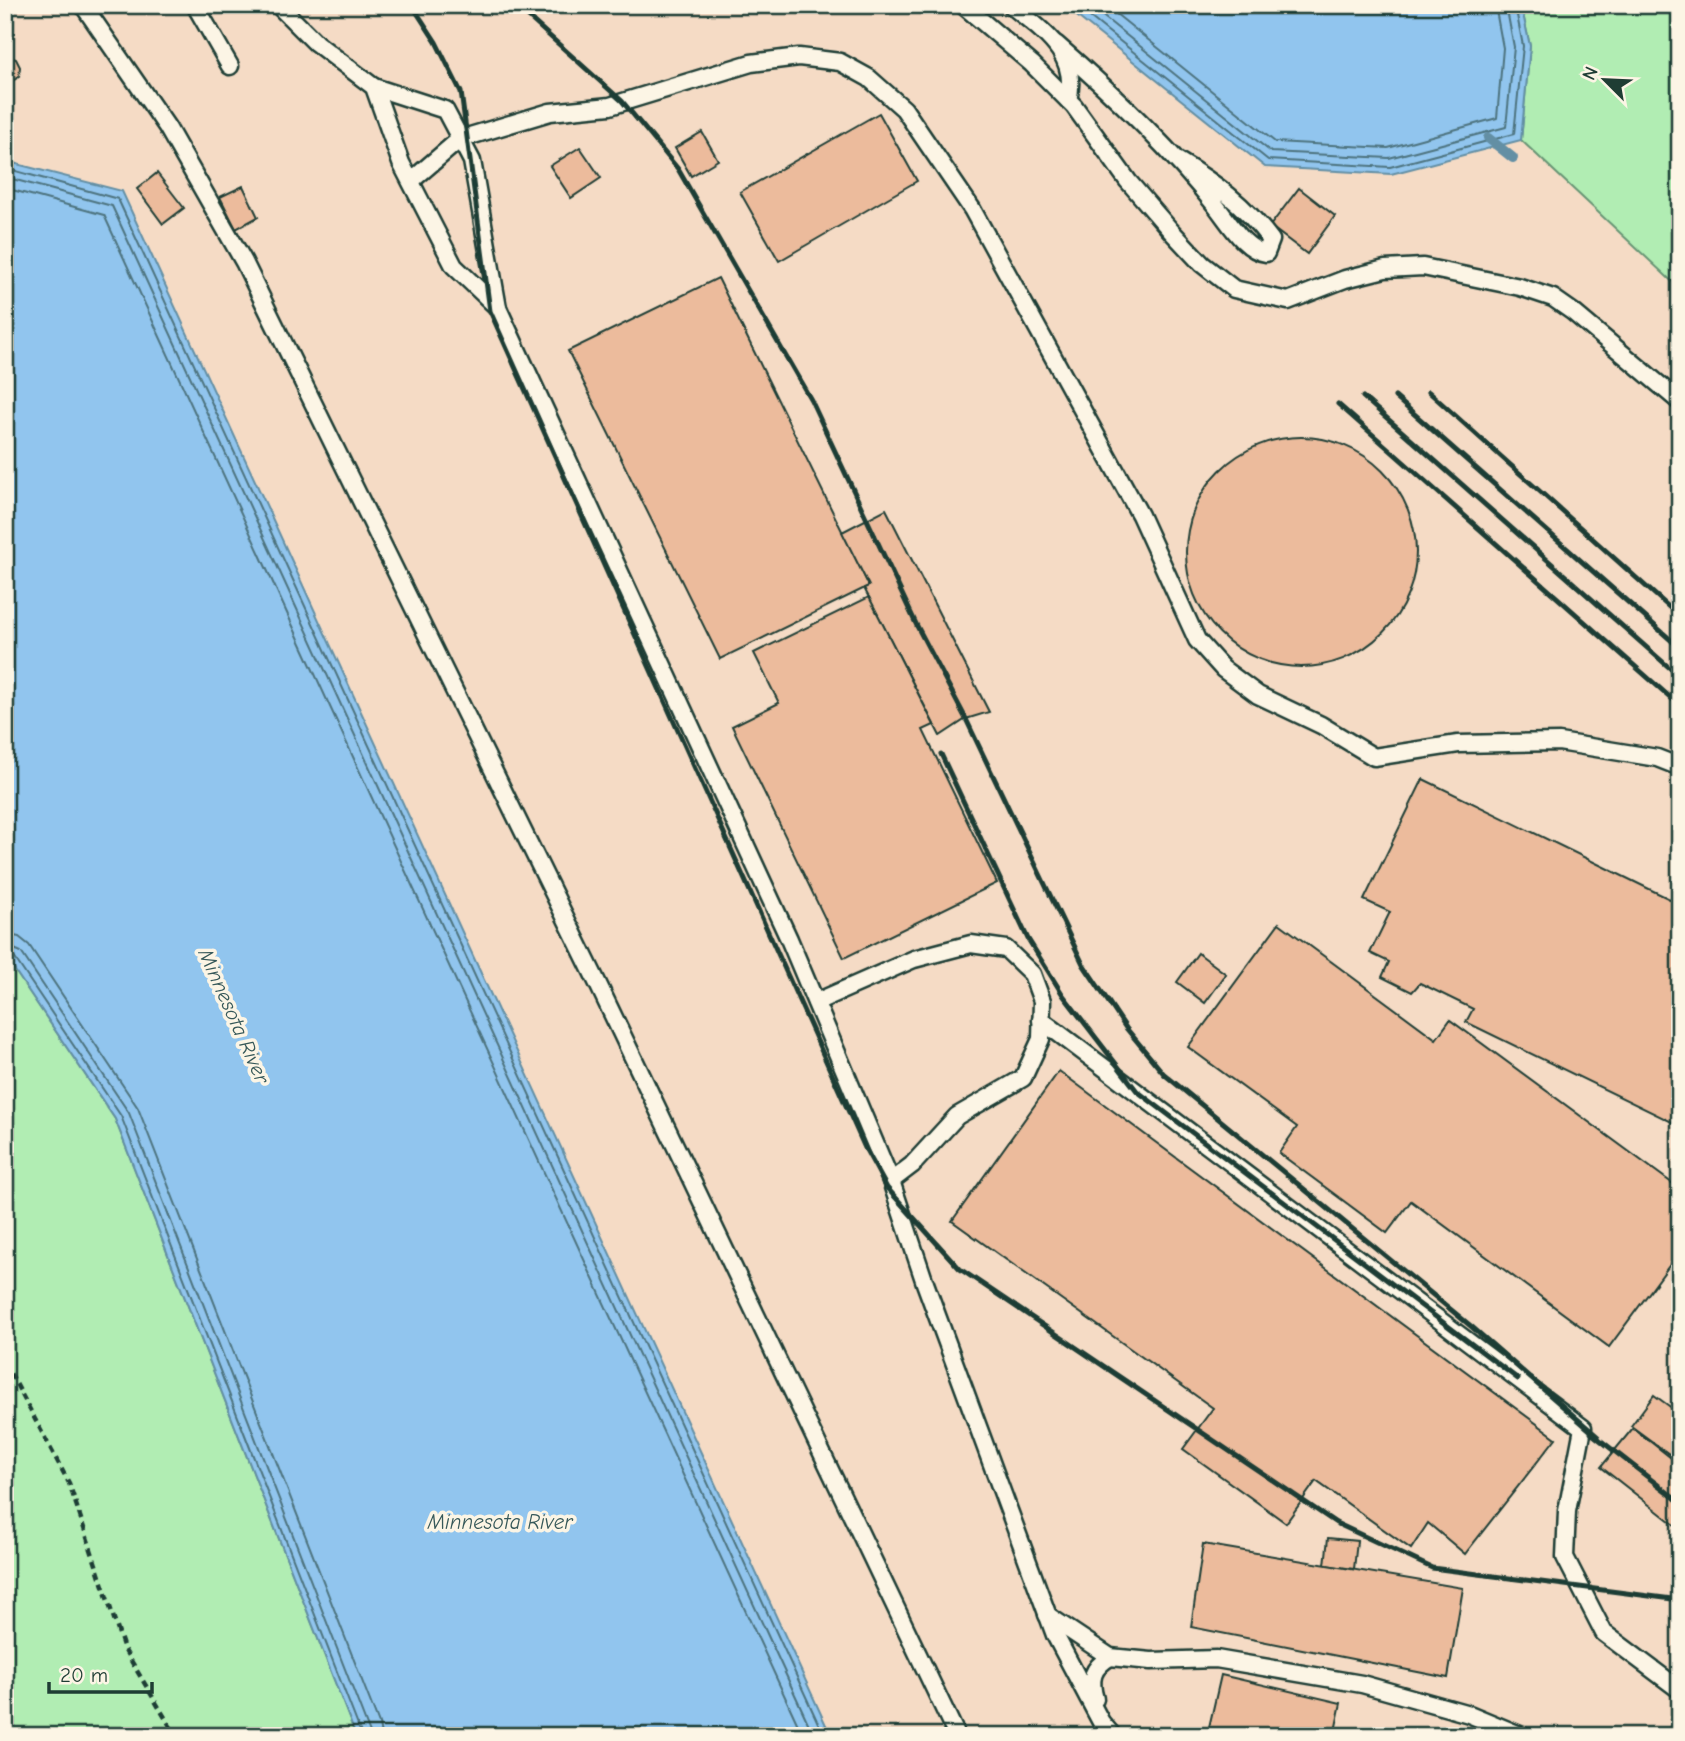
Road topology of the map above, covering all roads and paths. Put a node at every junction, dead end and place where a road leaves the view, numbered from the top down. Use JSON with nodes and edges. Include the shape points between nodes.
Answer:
{"nodes":[{"id":1,"x":83,"y":5,"type":"edge"},
{"id":2,"x":195,"y":5,"type":"edge"},
{"id":3,"x":278,"y":5,"type":"edge"},
{"id":4,"x":963,"y":5,"type":"edge"},
{"id":5,"x":1011,"y":5,"type":"edge"},
{"id":6,"x":1056,"y":44,"type":"junction"},
{"id":7,"x":230,"y":66,"type":"dead end"},
{"id":8,"x":374,"y":87,"type":"junction"},
{"id":9,"x":1068,"y":100,"type":"junction"},
{"id":10,"x":460,"y":139,"type":"junction"},
{"id":11,"x":1177,"y":160,"type":"junction"},
{"id":12,"x":411,"y":181,"type":"junction"},
{"id":13,"x":498,"y":308,"type":"junction"},
{"id":14,"x":1680,"y":402,"type":"edge"},
{"id":15,"x":1680,"y":768,"type":"edge"},
{"id":16,"x":816,"y":1002,"type":"junction"},
{"id":17,"x":1041,"y":1020,"type":"junction"},
{"id":18,"x":891,"y":1181,"type":"junction"},
{"id":19,"x":5,"y":1363,"type":"edge"},
{"id":20,"x":1047,"y":1615,"type":"junction"},
{"id":21,"x":1110,"y":1657,"type":"junction"},
{"id":22,"x":1680,"y":1690,"type":"edge"},
{"id":23,"x":1101,"y":1722,"type":"junction"},
{"id":24,"x":176,"y":1736,"type":"edge"},
{"id":25,"x":957,"y":1736,"type":"edge"},
{"id":26,"x":1113,"y":1736,"type":"edge"},
{"id":27,"x":1522,"y":1736,"type":"edge"}],
"edges":[{"from":1,"to":25,"type":"lane","via":[[167,127],[244,261],[604,997]]},
{"from":2,"to":7,"type":"lane"},
{"from":3,"to":8,"type":"lane","via":[[316,43]]},
{"from":4,"to":9,"type":"lane"},
{"from":5,"to":6,"type":"lane"},
{"from":6,"to":9,"type":"lane","via":[[1069,66]]},
{"from":6,"to":11,"type":"lane","via":[[1130,110]]},
{"from":8,"to":10,"type":"lane","via":[[445,110]]},
{"from":8,"to":12,"type":"lane"},
{"from":9,"to":14,"type":"lane","via":[[1172,232],[1234,289],[1288,301],[1345,279],[1385,269],[1423,267],[1520,287],[1553,298],[1573,312]]},
{"from":10,"to":12,"type":"lane"},
{"from":10,"to":13,"type":"lane","via":[[472,161]]},
{"from":10,"to":15,"type":"lane","via":[[550,112],[611,106],[751,63],[799,57],[840,62],[869,78],[904,109],[972,209],[1140,515],[1197,640],[1223,669],[1258,695],[1374,757],[1458,744],[1559,742],[1657,758]]},
{"from":11,"to":11,"type":"lane","via":[[1234,229],[1259,253],[1266,253],[1271,240],[1251,213],[1222,187]]},
{"from":12,"to":13,"type":"lane","via":[[454,266]]},
{"from":13,"to":16,"type":"lane"},
{"from":16,"to":17,"type":"lane","via":[[915,959],[971,944],[1006,949],[1032,974],[1042,1002]]},
{"from":16,"to":18,"type":"lane"},
{"from":17,"to":18,"type":"lane","via":[[1041,1040],[1023,1078],[957,1116]]},
{"from":17,"to":22,"type":"lane","via":[[1583,1428],[1567,1511],[1565,1557],[1604,1633]]},
{"from":18,"to":20,"type":"lane"},
{"from":19,"to":24,"type":"path","via":[[69,1483],[124,1649]]},
{"from":20,"to":21,"type":"lane"},
{"from":20,"to":23,"type":"lane"},
{"from":21,"to":23,"type":"lane","via":[[1096,1666],[1091,1684]]},
{"from":21,"to":27,"type":"lane","via":[[1216,1659],[1362,1684],[1469,1714]]},
{"from":23,"to":26,"type":"lane"}]}
